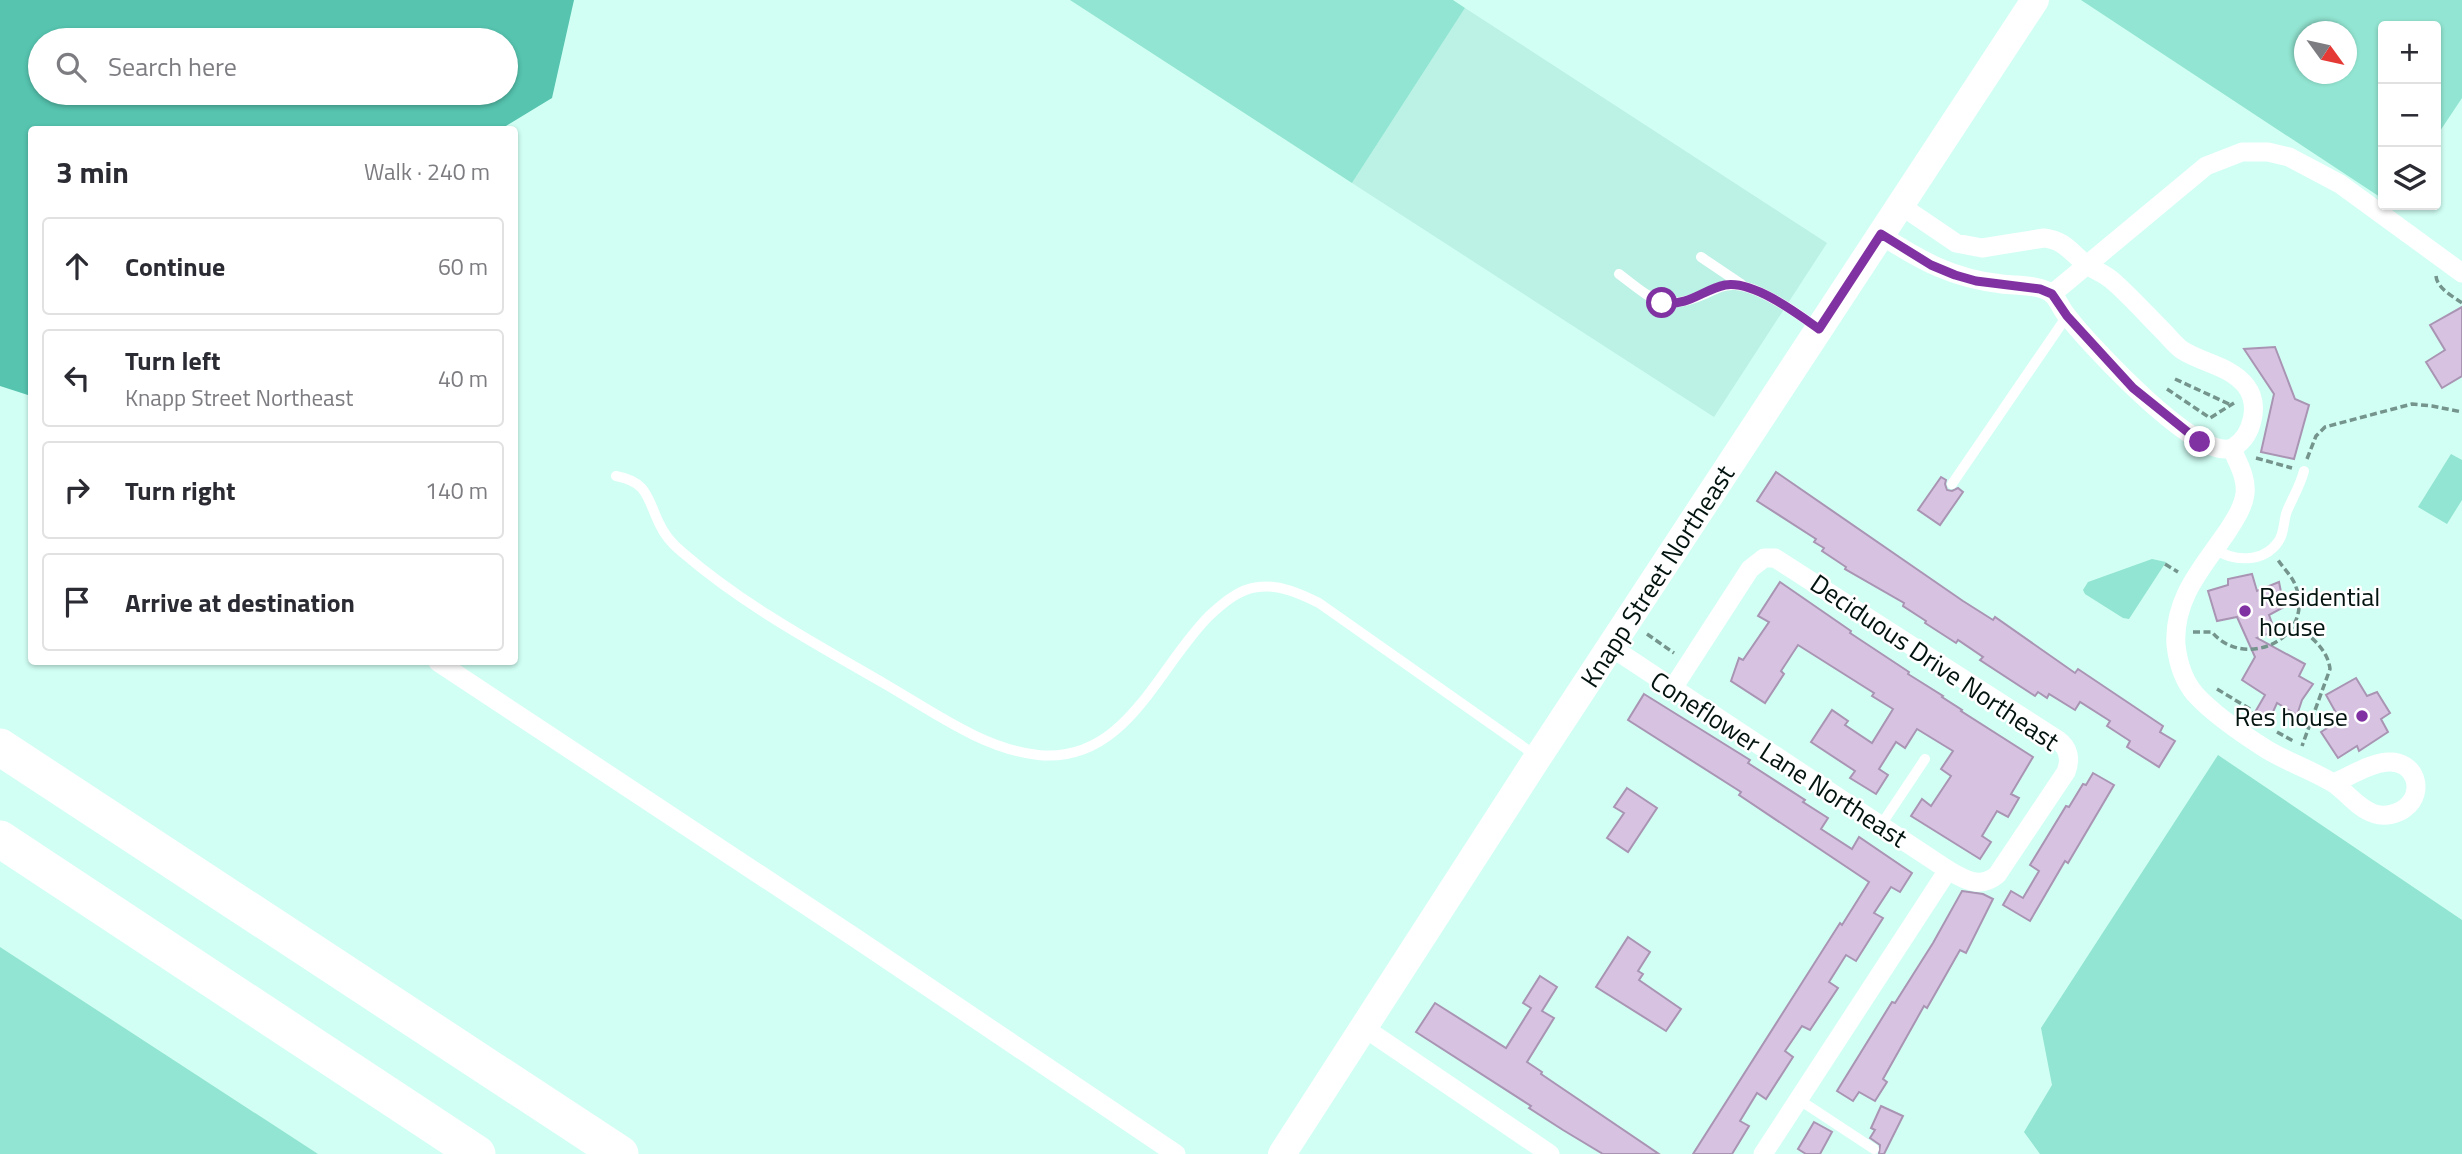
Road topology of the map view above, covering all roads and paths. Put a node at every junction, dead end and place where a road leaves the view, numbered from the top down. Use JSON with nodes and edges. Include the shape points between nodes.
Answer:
{"nodes":[{"id":1,"x":2035,"y":0,"type":"edge"},
{"id":2,"x":1900,"y":205,"type":"junction"},
{"id":3,"x":1881,"y":234,"type":"junction"},
{"id":4,"x":1700,"y":257,"type":"dead end"},
{"id":5,"x":2087,"y":265,"type":"junction"},
{"id":6,"x":2462,"y":273,"type":"edge"},
{"id":7,"x":1619,"y":274,"type":"dead end"},
{"id":8,"x":1746,"y":287,"type":"junction"},
{"id":9,"x":2052,"y":294,"type":"junction"},
{"id":10,"x":2067,"y":316,"type":"junction"},
{"id":11,"x":1819,"y":329,"type":"junction"},
{"id":12,"x":2175,"y":379,"type":"dead end"},
{"id":13,"x":2167,"y":389,"type":"dead end"},
{"id":14,"x":2251,"y":396,"type":"junction"},
{"id":15,"x":2230,"y":404,"type":"junction"},
{"id":16,"x":2462,"y":412,"type":"edge"},
{"id":17,"x":2232,"y":449,"type":"junction"},
{"id":18,"x":2252,"y":457,"type":"dead end"},
{"id":19,"x":2304,"y":471,"type":"junction"},
{"id":20,"x":616,"y":476,"type":"dead end"},
{"id":21,"x":1952,"y":484,"type":"dead end"},
{"id":22,"x":2215,"y":549,"type":"junction"},
{"id":23,"x":2270,"y":550,"type":"junction"},
{"id":24,"x":2193,"y":622,"type":"dead end"},
{"id":25,"x":2295,"y":625,"type":"junction"},
{"id":26,"x":1647,"y":634,"type":"dead end"},
{"id":27,"x":1611,"y":647,"type":"junction"},
{"id":28,"x":1681,"y":657,"type":"dead end"},
{"id":29,"x":443,"y":665,"type":"edge"},
{"id":30,"x":1673,"y":688,"type":"junction"},
{"id":31,"x":2209,"y":689,"type":"dead end"},
{"id":32,"x":2262,"y":727,"type":"dead end"},
{"id":33,"x":2269,"y":732,"type":"dead end"},
{"id":34,"x":0,"y":747,"type":"edge"},
{"id":35,"x":1538,"y":757,"type":"junction"},
{"id":36,"x":1925,"y":759,"type":"dead end"},
{"id":37,"x":2334,"y":783,"type":"dead end"},
{"id":38,"x":1881,"y":825,"type":"junction"},
{"id":39,"x":0,"y":839,"type":"edge"},
{"id":40,"x":1948,"y":870,"type":"junction"},
{"id":41,"x":1363,"y":1027,"type":"junction"},
{"id":42,"x":1798,"y":1099,"type":"junction"},
{"id":43,"x":1874,"y":1149,"type":"dead end"},
{"id":44,"x":477,"y":1154,"type":"edge"},
{"id":45,"x":620,"y":1154,"type":"edge"},
{"id":46,"x":1176,"y":1154,"type":"edge"},
{"id":47,"x":1282,"y":1154,"type":"edge"},
{"id":48,"x":1550,"y":1154,"type":"edge"},
{"id":49,"x":1763,"y":1154,"type":"edge"}],
"edges":[{"from":1,"to":2,"type":"main road","name":"Knapp Street Northeast"},
{"from":2,"to":3,"type":"main road","name":"Knapp Street Northeast"},
{"from":2,"to":5,"type":"street","via":[[1956,243],[1982,248],[2053,239]]},
{"from":3,"to":9,"type":"street","via":[[1955,275]]},
{"from":3,"to":11,"type":"main road","name":"Knapp Street Northeast"},
{"from":4,"to":8,"type":"lane"},
{"from":5,"to":6,"type":"street","via":[[2206,166],[2242,152],[2268,152],[2289,157],[2340,184]]},
{"from":5,"to":9,"type":"street"},
{"from":5,"to":14,"type":"street","via":[[2112,280],[2181,349],[2227,371]]},
{"from":7,"to":8,"type":"lane","via":[[1662,303],[1690,301],[1724,285]]},
{"from":8,"to":11,"type":"lane","via":[[1785,305]]},
{"from":9,"to":10,"type":"street"},
{"from":10,"to":17,"type":"street","via":[[2133,388],[2200,442]]},
{"from":10,"to":21,"type":"lane"},
{"from":11,"to":27,"type":"main road","name":"Knapp Street Northeast"},
{"from":12,"to":15,"type":"path"},
{"from":13,"to":15,"type":"path","via":[[2210,418]]},
{"from":14,"to":15,"type":"path"},
{"from":14,"to":17,"type":"street","via":[[2249,429]]},
{"from":16,"to":19,"type":"path","via":[[2420,404],[2325,427],[2313,443]]},
{"from":17,"to":22,"type":"street","via":[[2245,496]]},
{"from":18,"to":19,"type":"path"},
{"from":19,"to":23,"type":"lane","via":[[2283,531]]},
{"from":20,"to":35,"type":"lane","via":[[642,488],[663,531],[678,549],[761,610],[954,724],[1009,748],[1061,755],[1111,736],[1217,608],[1240,592],[1267,586],[1319,603]]},
{"from":22,"to":23,"type":"lane","via":[[2248,559]]},
{"from":22,"to":37,"type":"street","via":[[2192,581],[2177,619],[2177,657],[2184,677],[2206,705],[2267,750]]},
{"from":23,"to":25,"type":"path","via":[[2296,585]]},
{"from":24,"to":25,"type":"path","via":[[2191,632],[2212,632],[2228,646],[2247,650],[2286,636]]},
{"from":25,"to":33,"type":"path","via":[[2323,650],[2330,669],[2304,748],[2285,735]]},
{"from":26,"to":28,"type":"path"},
{"from":27,"to":30,"type":"street","name":"Coneflower Lane Northeast"},
{"from":27,"to":35,"type":"main road","name":"Knapp Street Northeast"},
{"from":29,"to":46,"type":"street"},
{"from":30,"to":38,"type":"street","name":"Coneflower Lane Northeast"},
{"from":30,"to":40,"type":"street","name":"Deciduous Drive Northeast","via":[[1750,569],[1764,558],[1775,558],[2063,743],[2068,754],[2066,772],[1997,875],[1973,883]]},
{"from":31,"to":32,"type":"path","via":[[2220,690],[2250,709]]},
{"from":34,"to":45,"type":"highway"},
{"from":35,"to":41,"type":"main road","name":"Knapp Street Northeast"},
{"from":36,"to":38,"type":"lane"},
{"from":38,"to":40,"type":"street","name":"Coneflower Lane Northeast"},
{"from":39,"to":44,"type":"highway"},
{"from":40,"to":42,"type":"street"},
{"from":41,"to":47,"type":"main road","name":"Knapp Street Northeast"},
{"from":41,"to":48,"type":"street"},
{"from":42,"to":43,"type":"lane"},
{"from":42,"to":49,"type":"street"}]}
